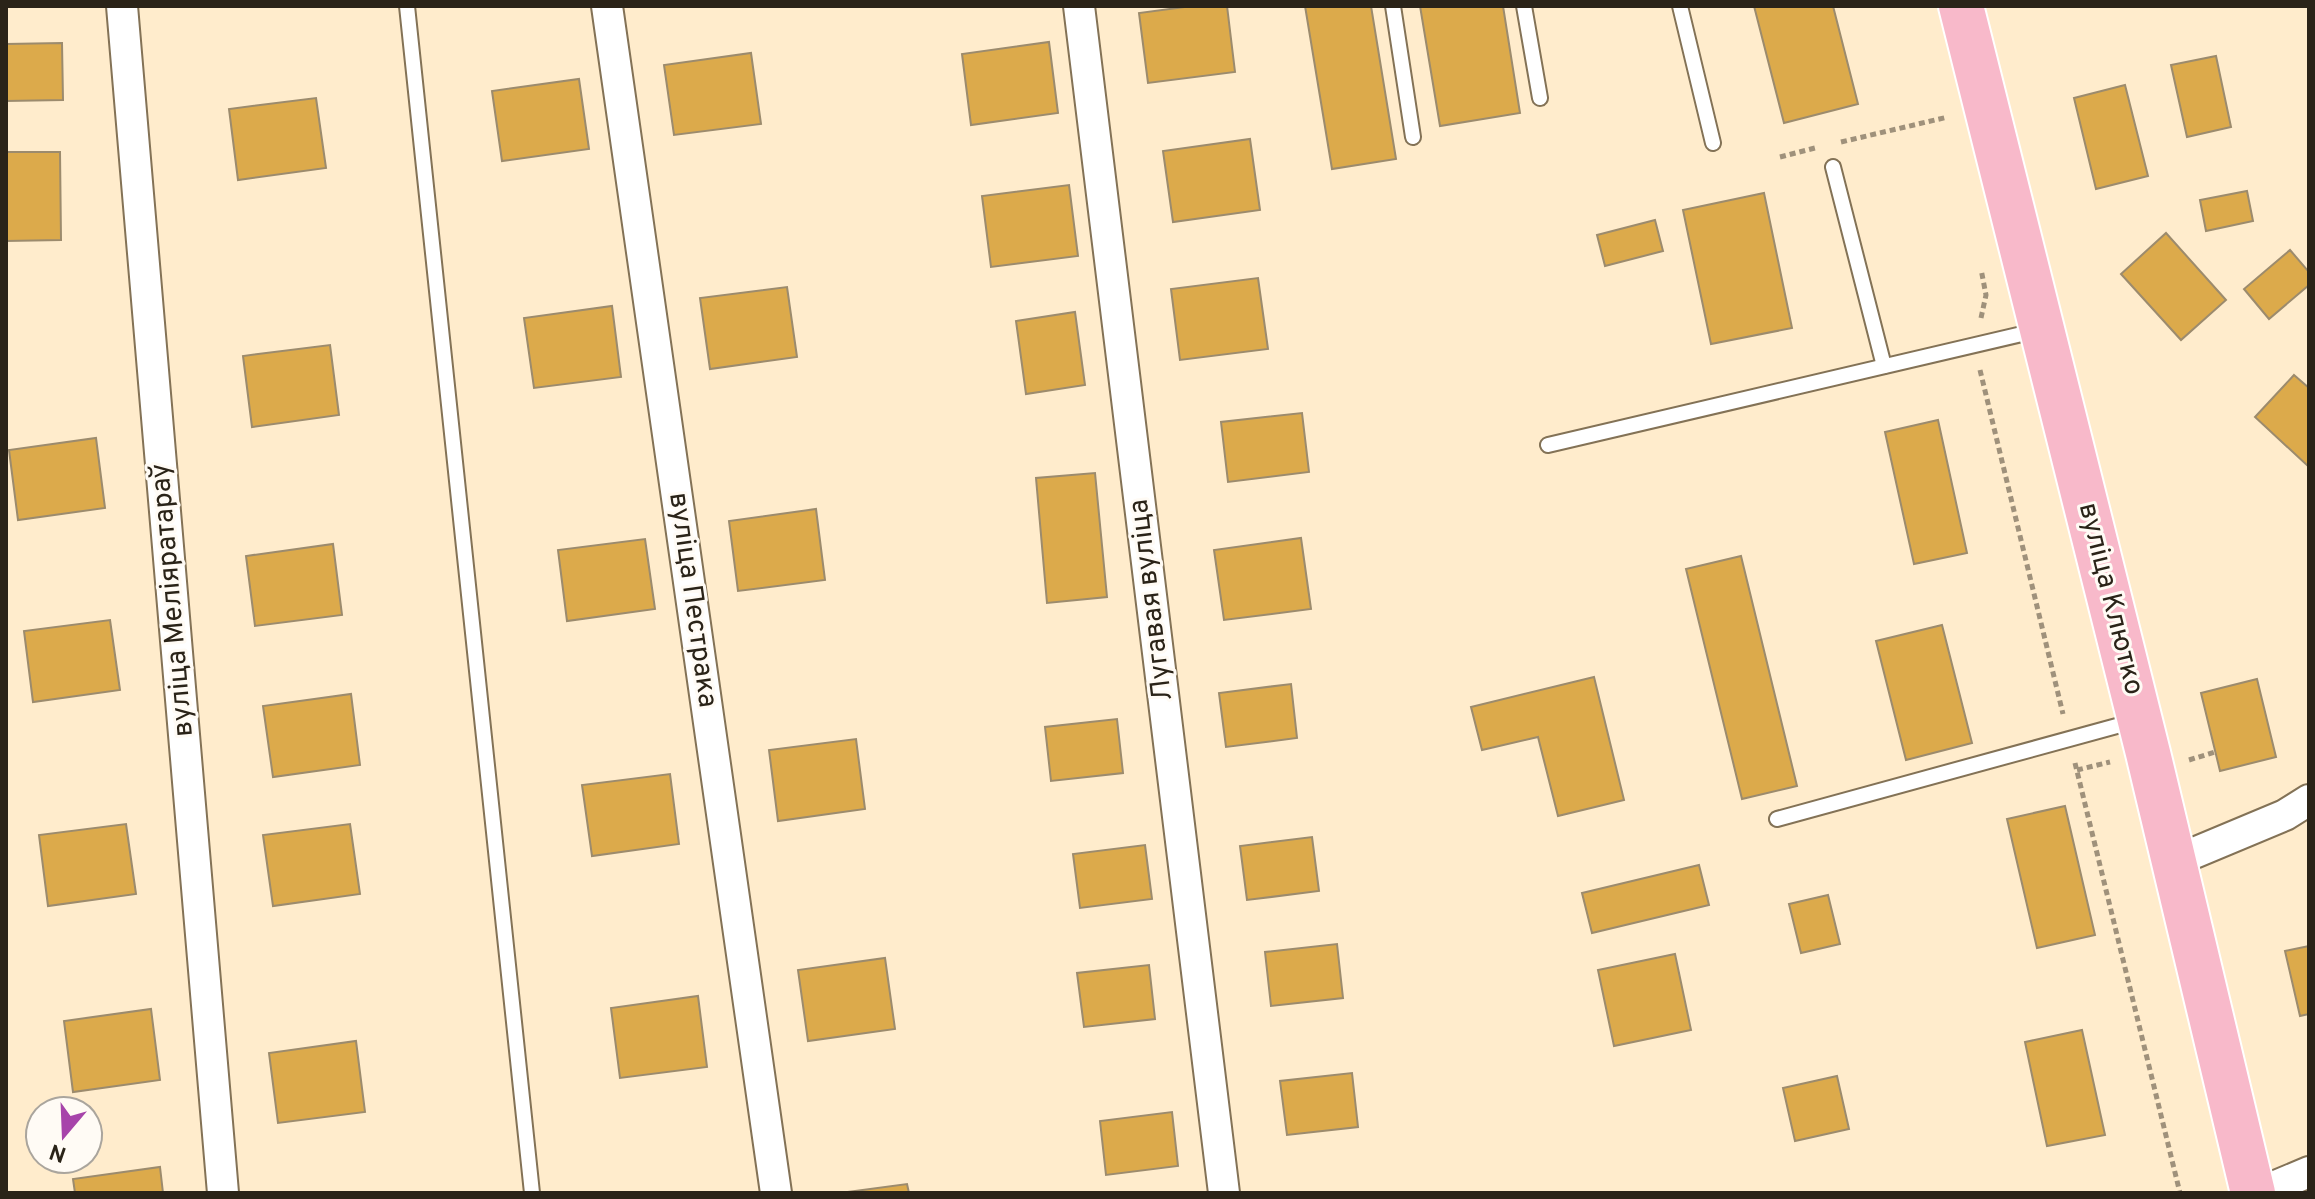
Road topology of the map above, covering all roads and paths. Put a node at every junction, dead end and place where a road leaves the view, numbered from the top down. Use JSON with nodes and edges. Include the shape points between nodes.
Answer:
{"nodes":[{"id":1,"x":122,"y":6,"type":"edge"},
{"id":2,"x":407,"y":6,"type":"edge"},
{"id":3,"x":607,"y":6,"type":"edge"},
{"id":4,"x":1079,"y":6,"type":"edge"},
{"id":5,"x":1393,"y":6,"type":"edge"},
{"id":6,"x":1524,"y":6,"type":"edge"},
{"id":7,"x":1680,"y":6,"type":"edge"},
{"id":8,"x":1961,"y":6,"type":"edge"},
{"id":9,"x":1540,"y":98,"type":"dead end"},
{"id":10,"x":1945,"y":103,"type":"dead end"},
{"id":11,"x":1949,"y":117,"type":"junction"},
{"id":12,"x":1952,"y":132,"type":"dead end"},
{"id":13,"x":1413,"y":137,"type":"dead end"},
{"id":14,"x":1713,"y":143,"type":"dead end"},
{"id":15,"x":1780,"y":157,"type":"dead end"},
{"id":16,"x":1833,"y":167,"type":"dead end"},
{"id":17,"x":1981,"y":265,"type":"dead end"},
{"id":18,"x":2044,"y":329,"type":"junction"},
{"id":19,"x":1974,"y":345,"type":"junction"},
{"id":20,"x":1884,"y":366,"type":"junction"},
{"id":21,"x":1548,"y":445,"type":"dead end"},
{"id":22,"x":2139,"y":720,"type":"junction"},
{"id":23,"x":2069,"y":740,"type":"junction"},
{"id":24,"x":2215,"y":752,"type":"dead end"},
{"id":25,"x":2181,"y":762,"type":"dead end"},
{"id":26,"x":2309,"y":800,"type":"edge"},
{"id":27,"x":1777,"y":819,"type":"dead end"},
{"id":28,"x":2175,"y":861,"type":"junction"},
{"id":29,"x":2309,"y":1172,"type":"edge"},
{"id":30,"x":223,"y":1193,"type":"edge"},
{"id":31,"x":532,"y":1193,"type":"edge"},
{"id":32,"x":776,"y":1193,"type":"edge"},
{"id":33,"x":1224,"y":1193,"type":"edge"},
{"id":34,"x":2180,"y":1193,"type":"edge"},
{"id":35,"x":2256,"y":1193,"type":"edge"}],
"edges":[{"from":1,"to":30,"type":"street","name":"вуліца Меліяратараў"},
{"from":2,"to":31,"type":"lane"},
{"from":3,"to":32,"type":"street","name":"вуліца Пестрака"},
{"from":4,"to":33,"type":"street","name":"Лугавая вуліца"},
{"from":5,"to":13,"type":"lane"},
{"from":6,"to":9,"type":"lane"},
{"from":7,"to":14,"type":"lane"},
{"from":8,"to":18,"type":"main road","name":"вуліца Клютко"},
{"from":10,"to":11,"type":"path"},
{"from":11,"to":12,"type":"path"},
{"from":11,"to":15,"type":"path"},
{"from":16,"to":20,"type":"lane"},
{"from":17,"to":19,"type":"path","via":[[1986,295]]},
{"from":18,"to":19,"type":"lane"},
{"from":18,"to":22,"type":"main road","name":"вуліца Клютко"},
{"from":19,"to":20,"type":"lane"},
{"from":19,"to":23,"type":"path"},
{"from":20,"to":21,"type":"lane"},
{"from":22,"to":23,"type":"lane"},
{"from":22,"to":28,"type":"main road","name":"вуліца Клютко"},
{"from":23,"to":27,"type":"lane"},
{"from":23,"to":34,"type":"path"},
{"from":24,"to":25,"type":"path"},
{"from":26,"to":28,"type":"street"},
{"from":28,"to":35,"type":"main road","name":"вуліца Клютко"},
{"from":29,"to":35,"type":"street"}]}
